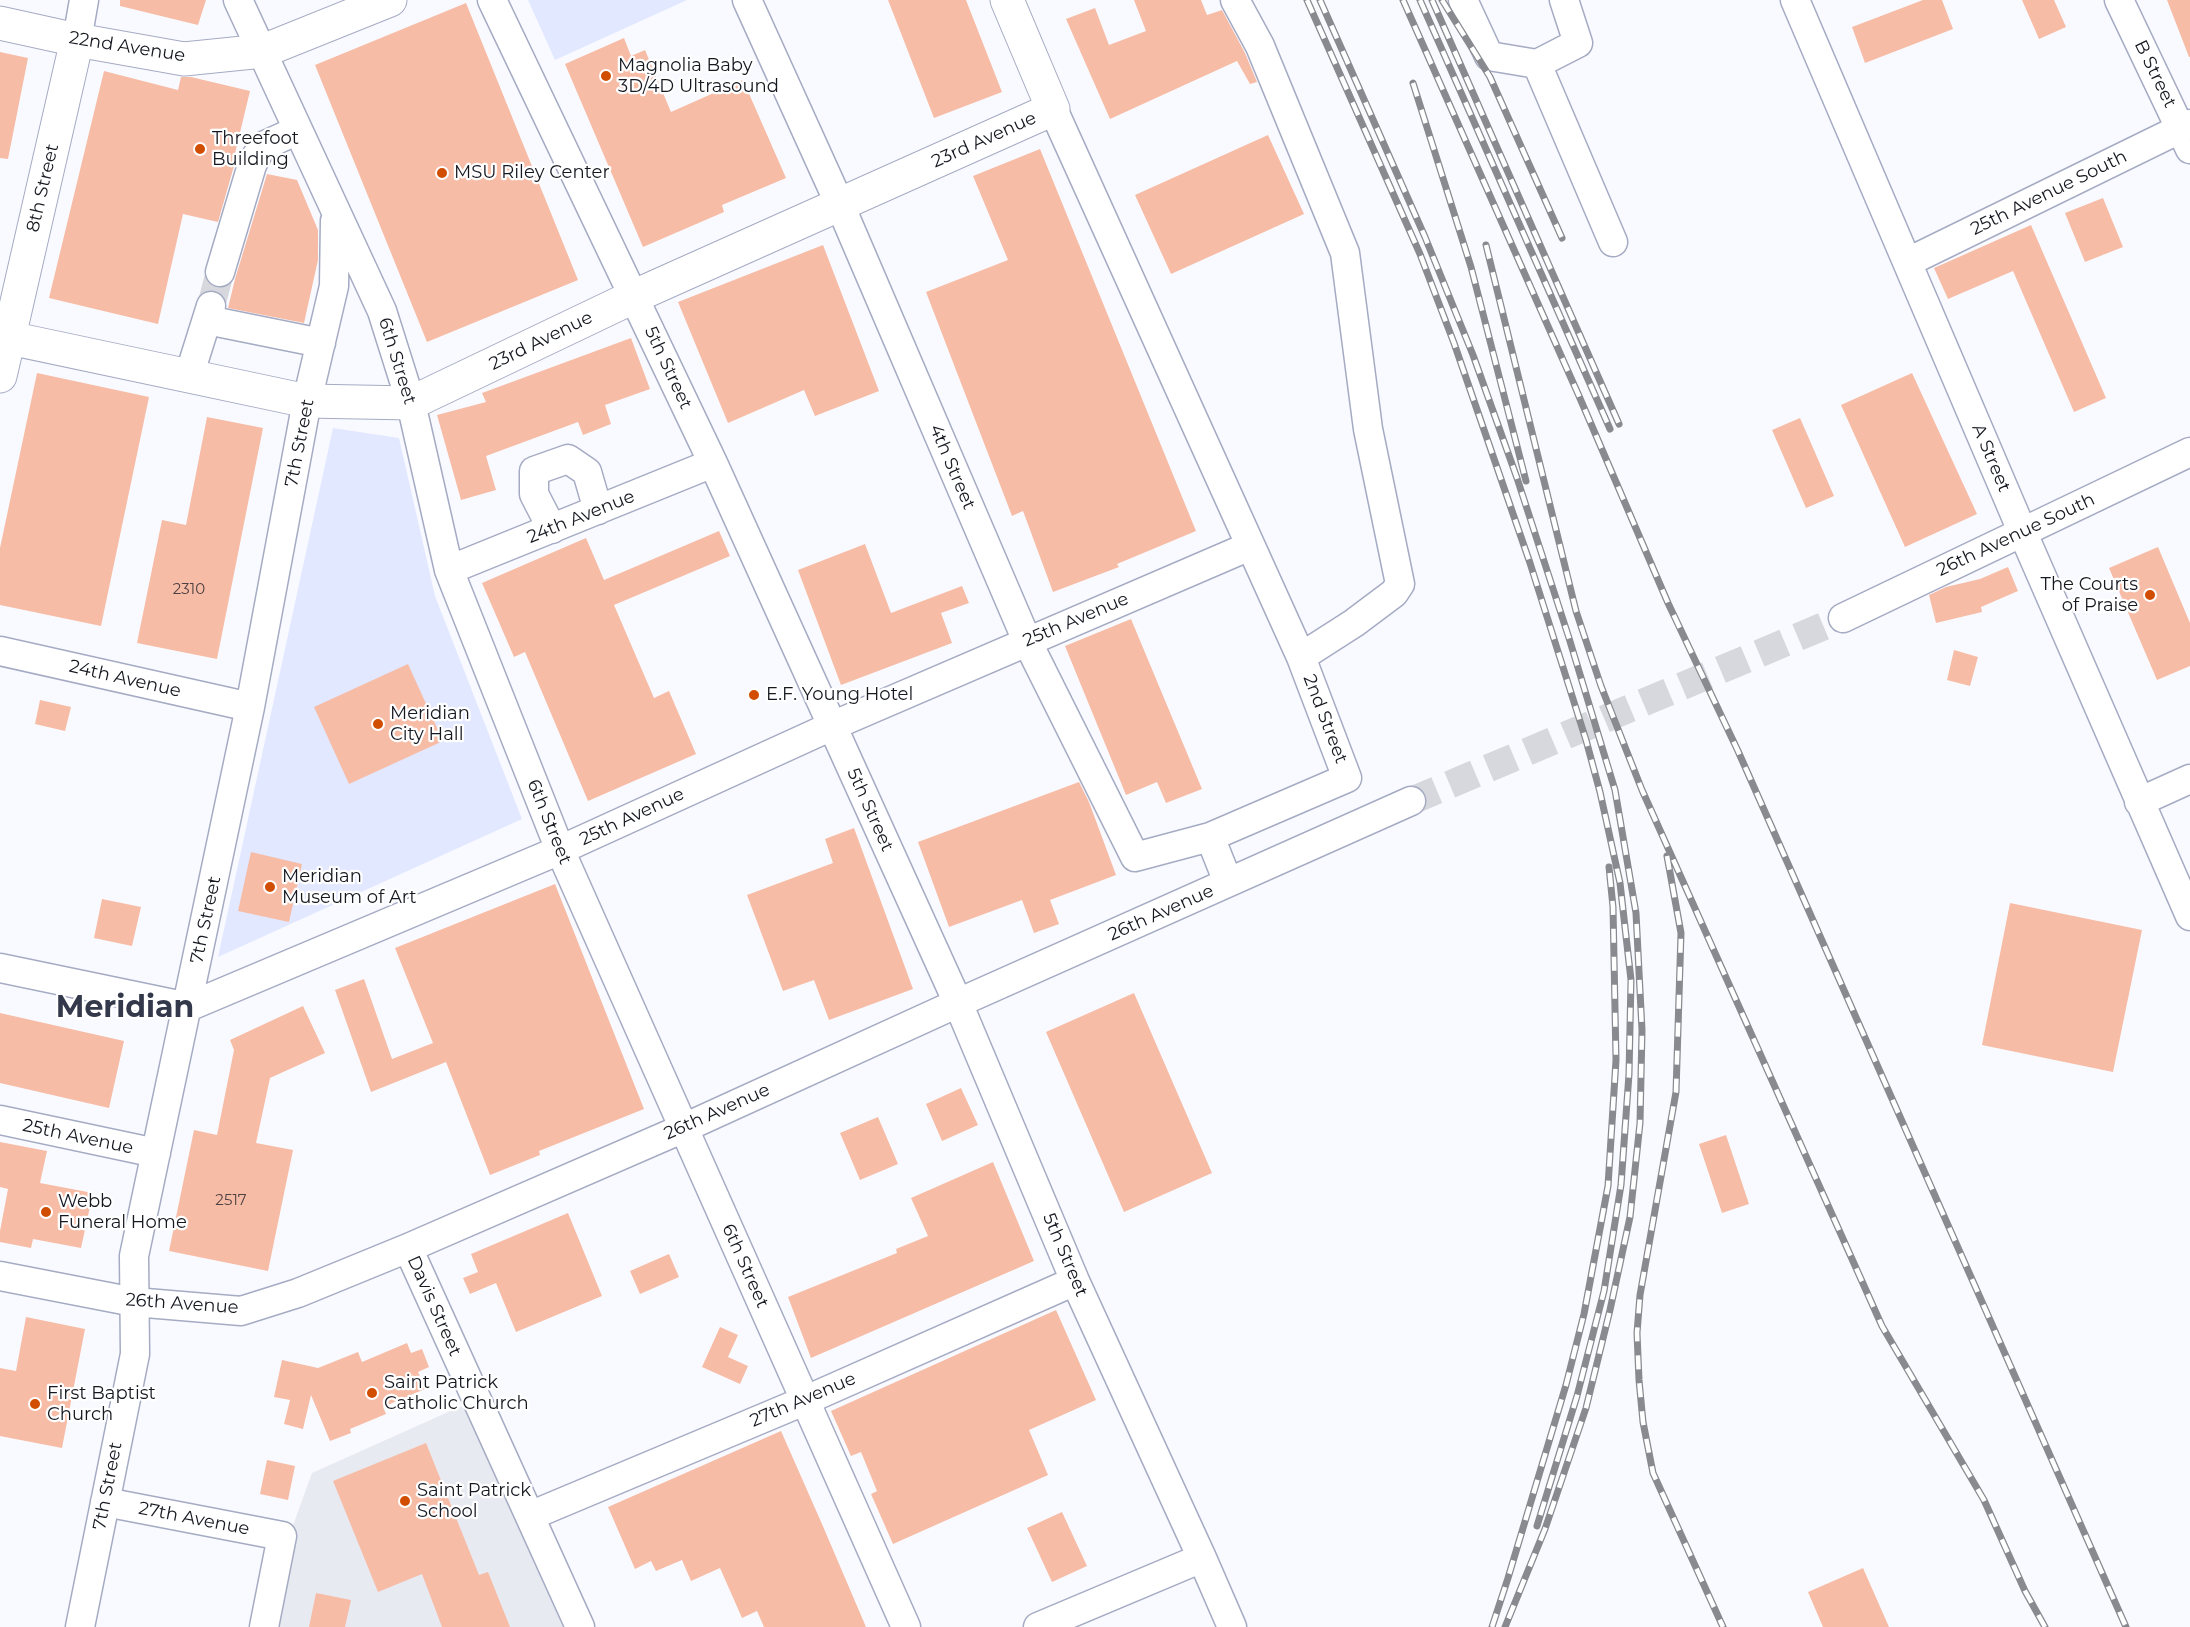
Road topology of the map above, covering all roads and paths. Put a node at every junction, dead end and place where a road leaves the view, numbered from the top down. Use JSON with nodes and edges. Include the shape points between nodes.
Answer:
{"nodes":[{"id":1,"x":84,"y":0,"type":"edge"},
{"id":2,"x":238,"y":0,"type":"edge"},
{"id":3,"x":390,"y":0,"type":"edge"},
{"id":4,"x":492,"y":0,"type":"edge"},
{"id":5,"x":747,"y":0,"type":"edge"},
{"id":6,"x":1007,"y":0,"type":"edge"},
{"id":7,"x":1235,"y":0,"type":"edge"},
{"id":8,"x":1463,"y":0,"type":"edge"},
{"id":9,"x":1564,"y":0,"type":"edge"},
{"id":10,"x":1795,"y":0,"type":"edge"},
{"id":11,"x":2119,"y":0,"type":"edge"},
{"id":12,"x":0,"y":23,"type":"edge"},
{"id":13,"x":77,"y":40,"type":"junction"},
{"id":14,"x":263,"y":51,"type":"junction"},
{"id":15,"x":1537,"y":63,"type":"junction"},
{"id":16,"x":1053,"y":109,"type":"junction"},
{"id":17,"x":298,"y":130,"type":"junction"},
{"id":18,"x":2187,"y":134,"type":"edge"},
{"id":19,"x":840,"y":205,"type":"junction"},
{"id":20,"x":335,"y":213,"type":"junction"},
{"id":21,"x":1613,"y":242,"type":"dead end"},
{"id":22,"x":1908,"y":262,"type":"junction"},
{"id":23,"x":220,"y":272,"type":"tunnel mouth"},
{"id":24,"x":634,"y":296,"type":"junction"},
{"id":25,"x":4,"y":337,"type":"edge"},
{"id":26,"x":321,"y":343,"type":"junction"},
{"id":27,"x":0,"y":376,"type":"edge"},
{"id":28,"x":189,"y":376,"type":"junction"},
{"id":29,"x":307,"y":401,"type":"junction"},
{"id":30,"x":411,"y":403,"type":"junction"},
{"id":31,"x":2190,"y":452,"type":"edge"},
{"id":32,"x":713,"y":464,"type":"junction"},
{"id":33,"x":598,"y":510,"type":"junction"},
{"id":34,"x":552,"y":529,"type":"junction"},
{"id":35,"x":2022,"y":531,"type":"junction"},
{"id":36,"x":1250,"y":546,"type":"junction"},
{"id":37,"x":449,"y":570,"type":"junction"},
{"id":38,"x":1843,"y":618,"type":"tunnel mouth"},
{"id":39,"x":1028,"y":641,"type":"junction"},
{"id":40,"x":0,"y":651,"type":"edge"},
{"id":41,"x":1301,"y":657,"type":"junction"},
{"id":42,"x":250,"y":707,"type":"junction"},
{"id":43,"x":832,"y":726,"type":"junction"},
{"id":44,"x":2190,"y":779,"type":"edge"},
{"id":45,"x":1411,"y":801,"type":"tunnel mouth"},
{"id":46,"x":2139,"y":802,"type":"junction"},
{"id":47,"x":1210,"y":837,"type":"junction"},
{"id":48,"x":560,"y":850,"type":"junction"},
{"id":49,"x":1228,"y":882,"type":"junction"},
{"id":50,"x":2190,"y":916,"type":"edge"},
{"id":51,"x":0,"y":968,"type":"edge"},
{"id":52,"x":957,"y":1003,"type":"junction"},
{"id":53,"x":188,"y":1007,"type":"junction"},
{"id":54,"x":0,"y":1120,"type":"edge"},
{"id":55,"x":684,"y":1128,"type":"junction"},
{"id":56,"x":156,"y":1153,"type":"junction"},
{"id":57,"x":408,"y":1248,"type":"junction"},
{"id":58,"x":0,"y":1276,"type":"edge"},
{"id":59,"x":1075,"y":1281,"type":"junction"},
{"id":60,"x":134,"y":1302,"type":"junction"},
{"id":61,"x":804,"y":1401,"type":"junction"},
{"id":62,"x":105,"y":1502,"type":"junction"},
{"id":63,"x":530,"y":1516,"type":"junction"},
{"id":64,"x":1202,"y":1558,"type":"junction"},
{"id":65,"x":80,"y":1627,"type":"edge"},
{"id":66,"x":264,"y":1627,"type":"edge"},
{"id":67,"x":580,"y":1627,"type":"edge"},
{"id":68,"x":906,"y":1627,"type":"edge"},
{"id":69,"x":1038,"y":1627,"type":"edge"},
{"id":70,"x":1232,"y":1627,"type":"edge"}],
"edges":[{"from":1,"to":13,"type":"street","name":"8th Street"},
{"from":2,"to":14,"type":"street","name":"6th Street"},
{"from":3,"to":14,"type":"main road","name":"22nd Avenue"},
{"from":4,"to":24,"type":"street","name":"5th Street"},
{"from":5,"to":19,"type":"street","name":"4th Street"},
{"from":6,"to":16,"type":"main road"},
{"from":7,"to":41,"type":"street","via":[[1260,46],[1345,253],[1368,429],[1400,584],[1354,623]]},
{"from":8,"to":15,"type":"street","via":[[1490,56]]},
{"from":9,"to":15,"type":"street","via":[[1578,43]]},
{"from":10,"to":22,"type":"street","name":"A Street"},
{"from":11,"to":18,"type":"street","name":"B Street"},
{"from":12,"to":13,"type":"main road","name":"22nd Avenue"},
{"from":13,"to":14,"type":"main road","name":"22nd Avenue","via":[[184,58]]},
{"from":13,"to":25,"type":"main road","name":"8th Street"},
{"from":14,"to":17,"type":"street","name":"6th Street"},
{"from":15,"to":21,"type":"street"},
{"from":16,"to":19,"type":"main road","name":"23rd Avenue"},
{"from":16,"to":36,"type":"street","name":"2nd Street"},
{"from":17,"to":20,"type":"street","name":"6th Street"},
{"from":17,"to":23,"type":"street","via":[[264,146],[257,155]]},
{"from":18,"to":22,"type":"street","name":"25th Avenue South"},
{"from":19,"to":24,"type":"main road","name":"23rd Avenue"},
{"from":19,"to":39,"type":"street","name":"4th Street"},
{"from":20,"to":26,"type":"street","name":"7th Street","via":[[334,286]]},
{"from":20,"to":30,"type":"street","name":"6th Street","via":[[381,311]]},
{"from":22,"to":35,"type":"street","name":"A Street"},
{"from":24,"to":30,"type":"main road","name":"23rd Avenue"},
{"from":24,"to":32,"type":"street","name":"5th Street"},
{"from":25,"to":27,"type":"main road","name":"8th Street"},
{"from":25,"to":28,"type":"main road","name":"23rd Avenue"},
{"from":26,"to":28,"type":"street","via":[[209,313]]},
{"from":26,"to":29,"type":"street","name":"7th Street"},
{"from":28,"to":29,"type":"main road","name":"23rd Avenue"},
{"from":29,"to":30,"type":"main road","name":"23rd Avenue"},
{"from":29,"to":42,"type":"street","name":"7th Street"},
{"from":30,"to":37,"type":"street","name":"6th Street"},
{"from":31,"to":35,"type":"street","name":"26th Avenue South"},
{"from":32,"to":33,"type":"street","name":"24th Avenue"},
{"from":32,"to":43,"type":"street","name":"5th Street"},
{"from":33,"to":34,"type":"street","name":"24th Avenue"},
{"from":33,"to":34,"type":"street","via":[[587,472],[568,459],[534,471],[534,494]]},
{"from":34,"to":37,"type":"street","name":"24th Avenue"},
{"from":35,"to":38,"type":"street","name":"26th Avenue South"},
{"from":35,"to":46,"type":"street","name":"A Street"},
{"from":36,"to":39,"type":"street","name":"25th Avenue"},
{"from":36,"to":41,"type":"street","name":"2nd Street"},
{"from":37,"to":48,"type":"street","name":"6th Street"},
{"from":39,"to":43,"type":"street","name":"25th Avenue"},
{"from":39,"to":47,"type":"street","name":"4th Street","via":[[1135,857]]},
{"from":40,"to":42,"type":"street","name":"24th Avenue"},
{"from":41,"to":47,"type":"street","name":"2nd Street","via":[[1347,778]]},
{"from":42,"to":53,"type":"street","name":"7th Street"},
{"from":43,"to":48,"type":"street","name":"25th Avenue"},
{"from":43,"to":52,"type":"street","name":"5th Street"},
{"from":44,"to":46,"type":"street"},
{"from":45,"to":49,"type":"street","name":"26th Avenue"},
{"from":46,"to":50,"type":"street","name":"A Street"},
{"from":47,"to":49,"type":"street"},
{"from":48,"to":53,"type":"street","name":"25th Avenue"},
{"from":48,"to":55,"type":"street","name":"6th Street"},
{"from":49,"to":52,"type":"street","name":"26th Avenue"},
{"from":51,"to":53,"type":"street"},
{"from":52,"to":55,"type":"street","name":"26th Avenue"},
{"from":52,"to":59,"type":"street","name":"5th Street"},
{"from":53,"to":56,"type":"street","name":"7th Street"},
{"from":54,"to":56,"type":"street","name":"25th Avenue"},
{"from":55,"to":57,"type":"street","name":"26th Avenue"},
{"from":55,"to":61,"type":"street","name":"6th Street"},
{"from":56,"to":60,"type":"street","name":"7th Street","via":[[134,1256]]},
{"from":57,"to":60,"type":"street","name":"26th Avenue","via":[[298,1293],[241,1311]]},
{"from":57,"to":63,"type":"street","name":"Davis Street"},
{"from":58,"to":60,"type":"street","name":"26th Avenue"},
{"from":59,"to":61,"type":"street","name":"27th Avenue"},
{"from":59,"to":64,"type":"street","name":"5th Street"},
{"from":60,"to":62,"type":"street","name":"7th Street","via":[[135,1354]]},
{"from":61,"to":63,"type":"street","name":"27th Avenue"},
{"from":61,"to":68,"type":"street","name":"6th Street"},
{"from":62,"to":65,"type":"street","name":"7th Street"},
{"from":62,"to":66,"type":"street","name":"27th Avenue","via":[[282,1536]]},
{"from":63,"to":67,"type":"street","name":"Davis Street"},
{"from":64,"to":69,"type":"street"},
{"from":64,"to":70,"type":"street","name":"5th Street"}]}
